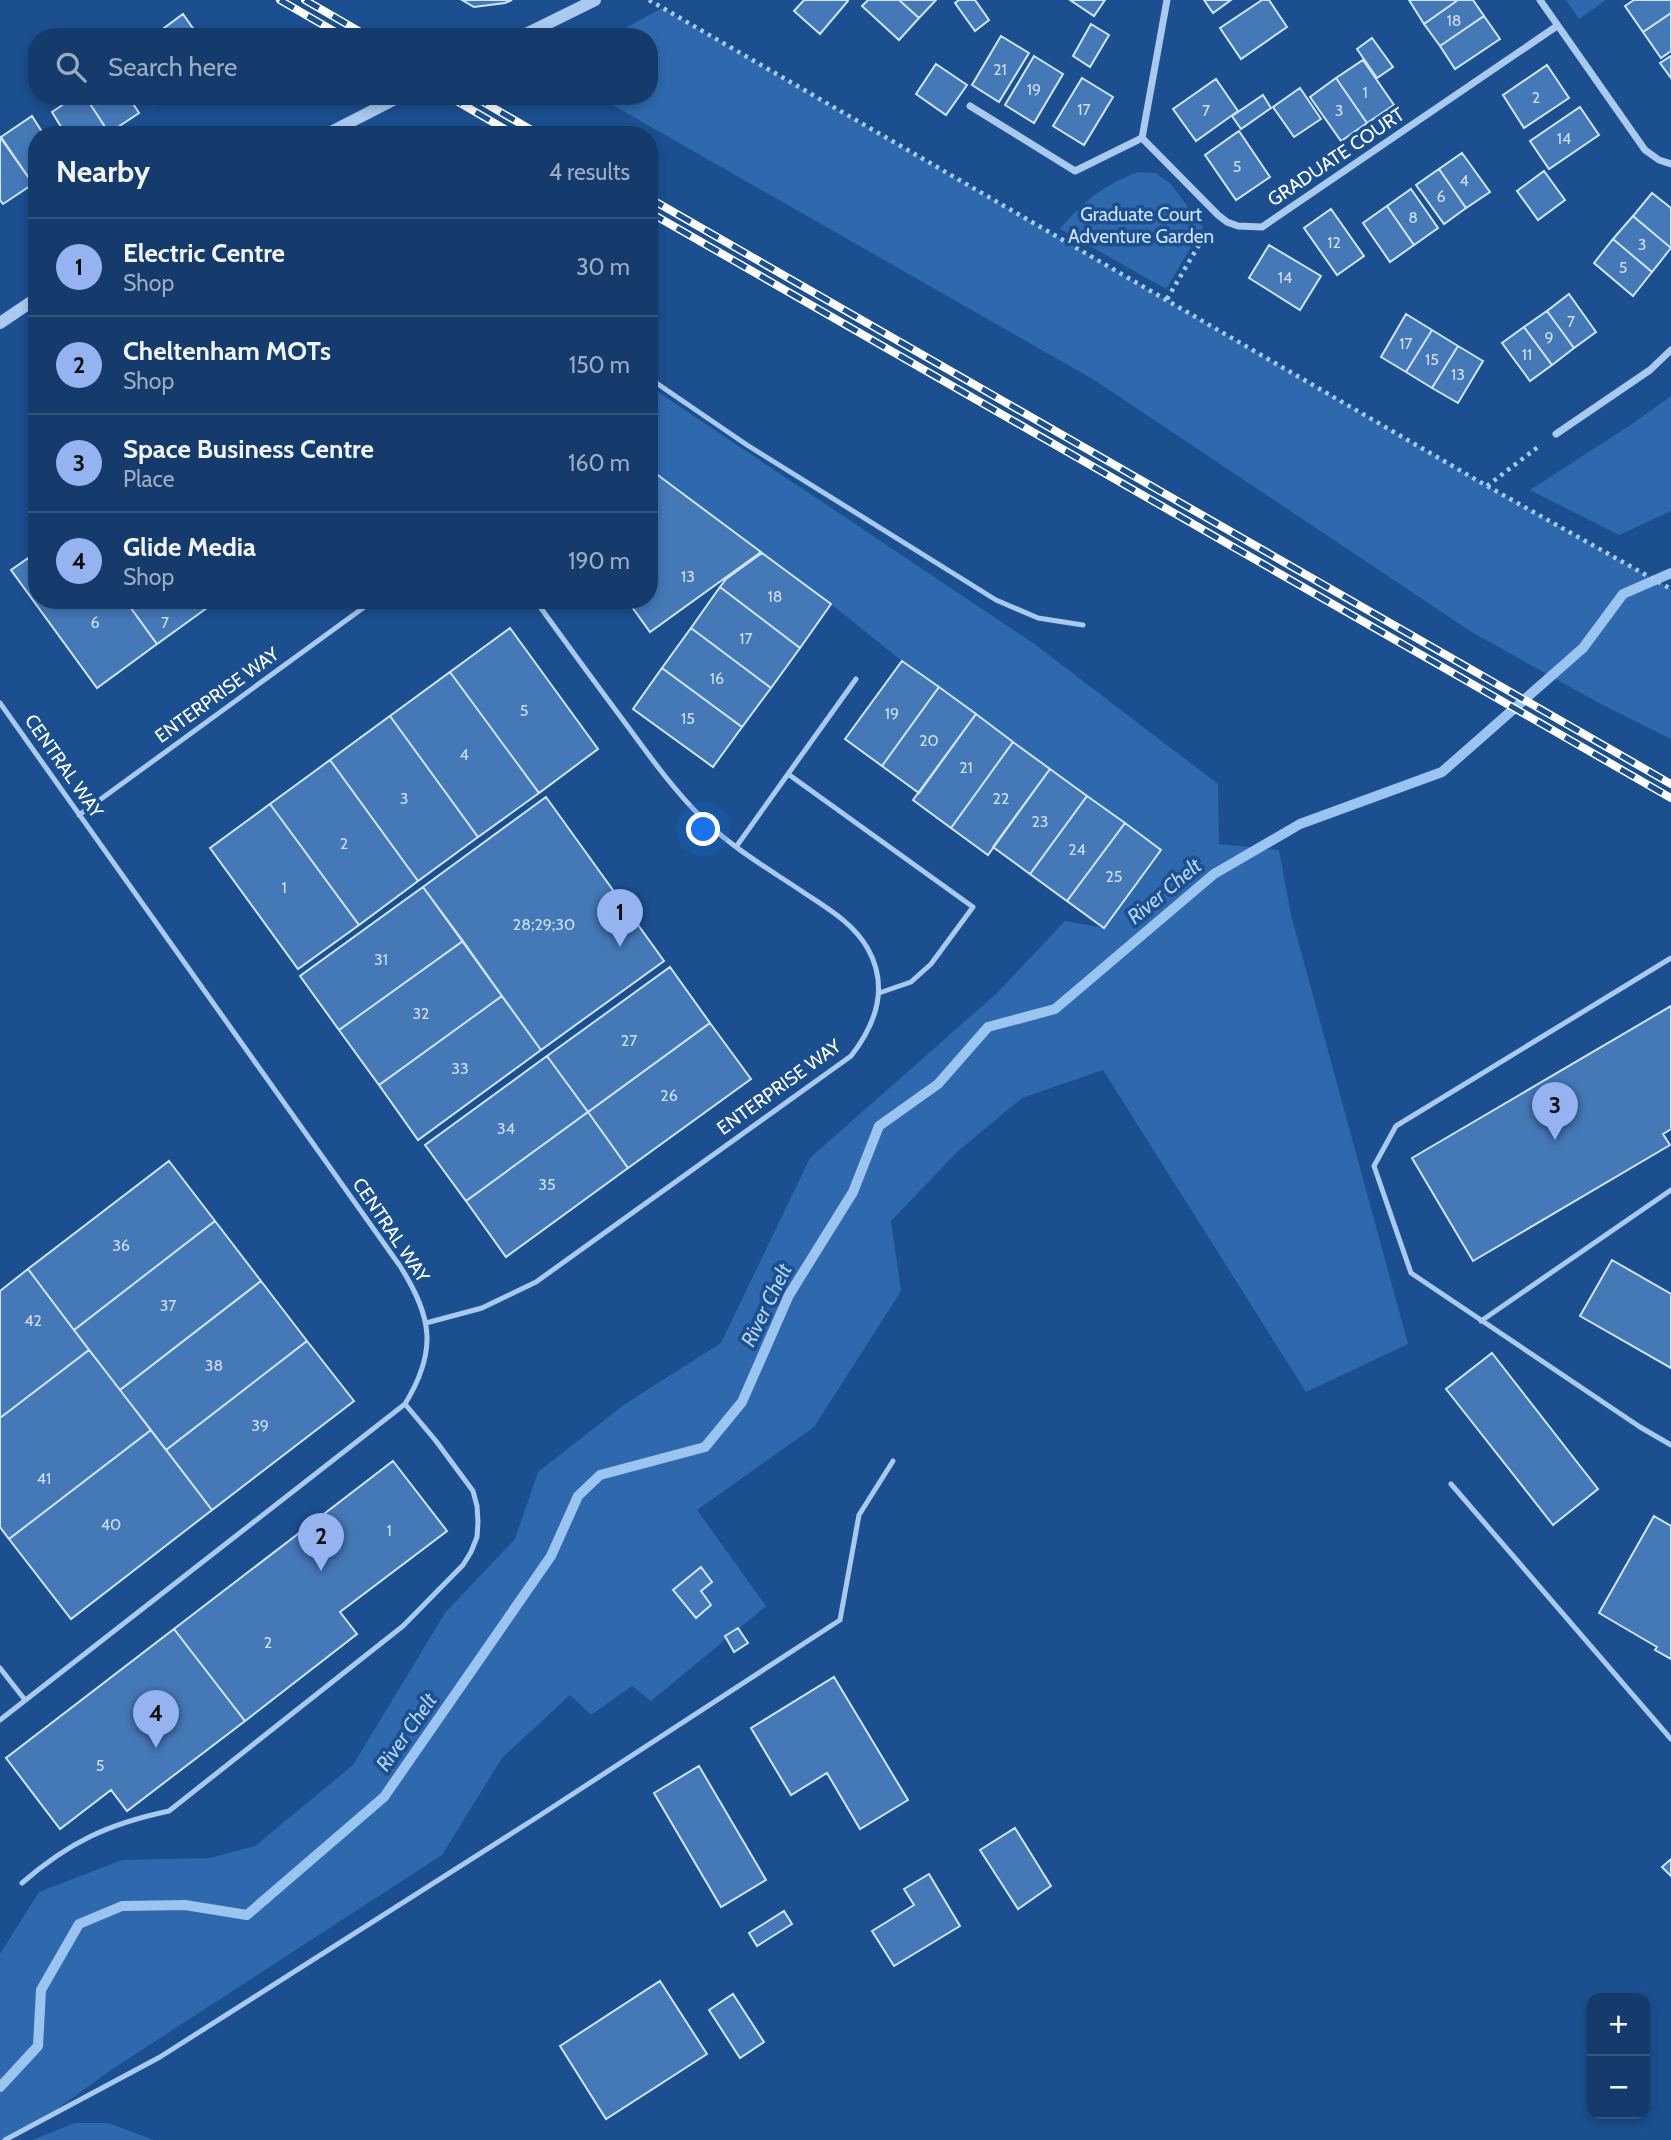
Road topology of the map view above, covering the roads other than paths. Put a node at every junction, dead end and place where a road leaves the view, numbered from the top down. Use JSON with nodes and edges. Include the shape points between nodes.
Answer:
{"nodes":[{"id":1,"x":595,"y":0,"type":"edge"},
{"id":2,"x":1167,"y":0,"type":"edge"},
{"id":3,"x":1540,"y":0,"type":"edge"},
{"id":4,"x":1558,"y":26,"type":"junction"},
{"id":5,"x":537,"y":28,"type":"edge"},
{"id":6,"x":383,"y":105,"type":"edge"},
{"id":7,"x":970,"y":106,"type":"dead end"},
{"id":8,"x":342,"y":126,"type":"edge"},
{"id":9,"x":1142,"y":138,"type":"junction"},
{"id":10,"x":1671,"y":164,"type":"edge"},
{"id":11,"x":28,"y":304,"type":"edge"},
{"id":12,"x":0,"y":323,"type":"edge"},
{"id":13,"x":1671,"y":349,"type":"edge"},
{"id":14,"x":658,"y":384,"type":"edge"},
{"id":15,"x":1556,"y":434,"type":"road end"},
{"id":16,"x":362,"y":609,"type":"edge"},
{"id":17,"x":542,"y":609,"type":"edge"},
{"id":18,"x":1083,"y":625,"type":"dead end"},
{"id":19,"x":856,"y":679,"type":"dead end"},
{"id":20,"x":0,"y":703,"type":"edge"},
{"id":21,"x":788,"y":774,"type":"junction"},
{"id":22,"x":79,"y":815,"type":"junction"},
{"id":23,"x":736,"y":848,"type":"junction"},
{"id":24,"x":1671,"y":958,"type":"edge"},
{"id":25,"x":879,"y":993,"type":"junction"},
{"id":26,"x":1671,"y":1190,"type":"edge"},
{"id":27,"x":1481,"y":1321,"type":"junction"},
{"id":28,"x":426,"y":1323,"type":"junction"},
{"id":29,"x":405,"y":1404,"type":"junction"},
{"id":30,"x":1671,"y":1445,"type":"edge"},
{"id":31,"x":893,"y":1461,"type":"dead end"},
{"id":32,"x":1451,"y":1484,"type":"dead end"},
{"id":33,"x":0,"y":1668,"type":"edge"},
{"id":34,"x":25,"y":1700,"type":"junction"},
{"id":35,"x":0,"y":1720,"type":"edge"},
{"id":36,"x":1671,"y":1739,"type":"edge"},
{"id":37,"x":22,"y":1883,"type":"dead end"},
{"id":38,"x":5,"y":2140,"type":"edge"}],
"edges":[{"from":1,"to":5,"type":"street"},
{"from":2,"to":9,"type":"street"},
{"from":3,"to":4,"type":"street"},
{"from":4,"to":9,"type":"street","name":"GRADUATE COURT","via":[[1262,227],[1227,222]]},
{"from":4,"to":10,"type":"street","via":[[1646,150]]},
{"from":6,"to":8,"type":"street"},
{"from":7,"to":9,"type":"street","via":[[1076,171]]},
{"from":11,"to":12,"type":"street"},
{"from":13,"to":15,"type":"street","via":[[1650,370]]},
{"from":14,"to":18,"type":"lane","via":[[996,600],[1038,618]]},
{"from":16,"to":22,"type":"lane","name":"ENTERPRISE WAY"},
{"from":17,"to":23,"type":"lane","name":"ENTERPRISE WAY","via":[[671,786]]},
{"from":19,"to":21,"type":"lane"},
{"from":20,"to":22,"type":"lane","name":"CENTRAL WAY"},
{"from":21,"to":23,"type":"lane"},
{"from":21,"to":25,"type":"lane","via":[[973,907],[931,964],[911,982]]},
{"from":22,"to":28,"type":"lane","name":"CENTRAL WAY","via":[[400,1266]]},
{"from":23,"to":25,"type":"lane","name":"ENTERPRISE WAY","via":[[855,930],[868,949]]},
{"from":24,"to":27,"type":"lane","via":[[1396,1126],[1374,1166],[1411,1273]]},
{"from":25,"to":28,"type":"lane","name":"ENTERPRISE WAY","via":[[875,1016],[851,1056],[536,1282],[482,1308]]},
{"from":26,"to":27,"type":"lane"},
{"from":27,"to":30,"type":"lane"},
{"from":28,"to":29,"type":"lane","name":"CENTRAL WAY","via":[[423,1370]]},
{"from":29,"to":34,"type":"lane","name":"CENTRAL WAY"},
{"from":29,"to":37,"type":"lane","via":[[473,1491],[477,1537],[463,1565],[403,1626],[169,1811],[104,1829],[46,1862]]},
{"from":31,"to":38,"type":"lane","via":[[859,1515],[840,1620],[160,2057]]},
{"from":32,"to":36,"type":"lane"},
{"from":33,"to":34,"type":"lane"},
{"from":34,"to":35,"type":"lane","name":"CENTRAL WAY"}]}
